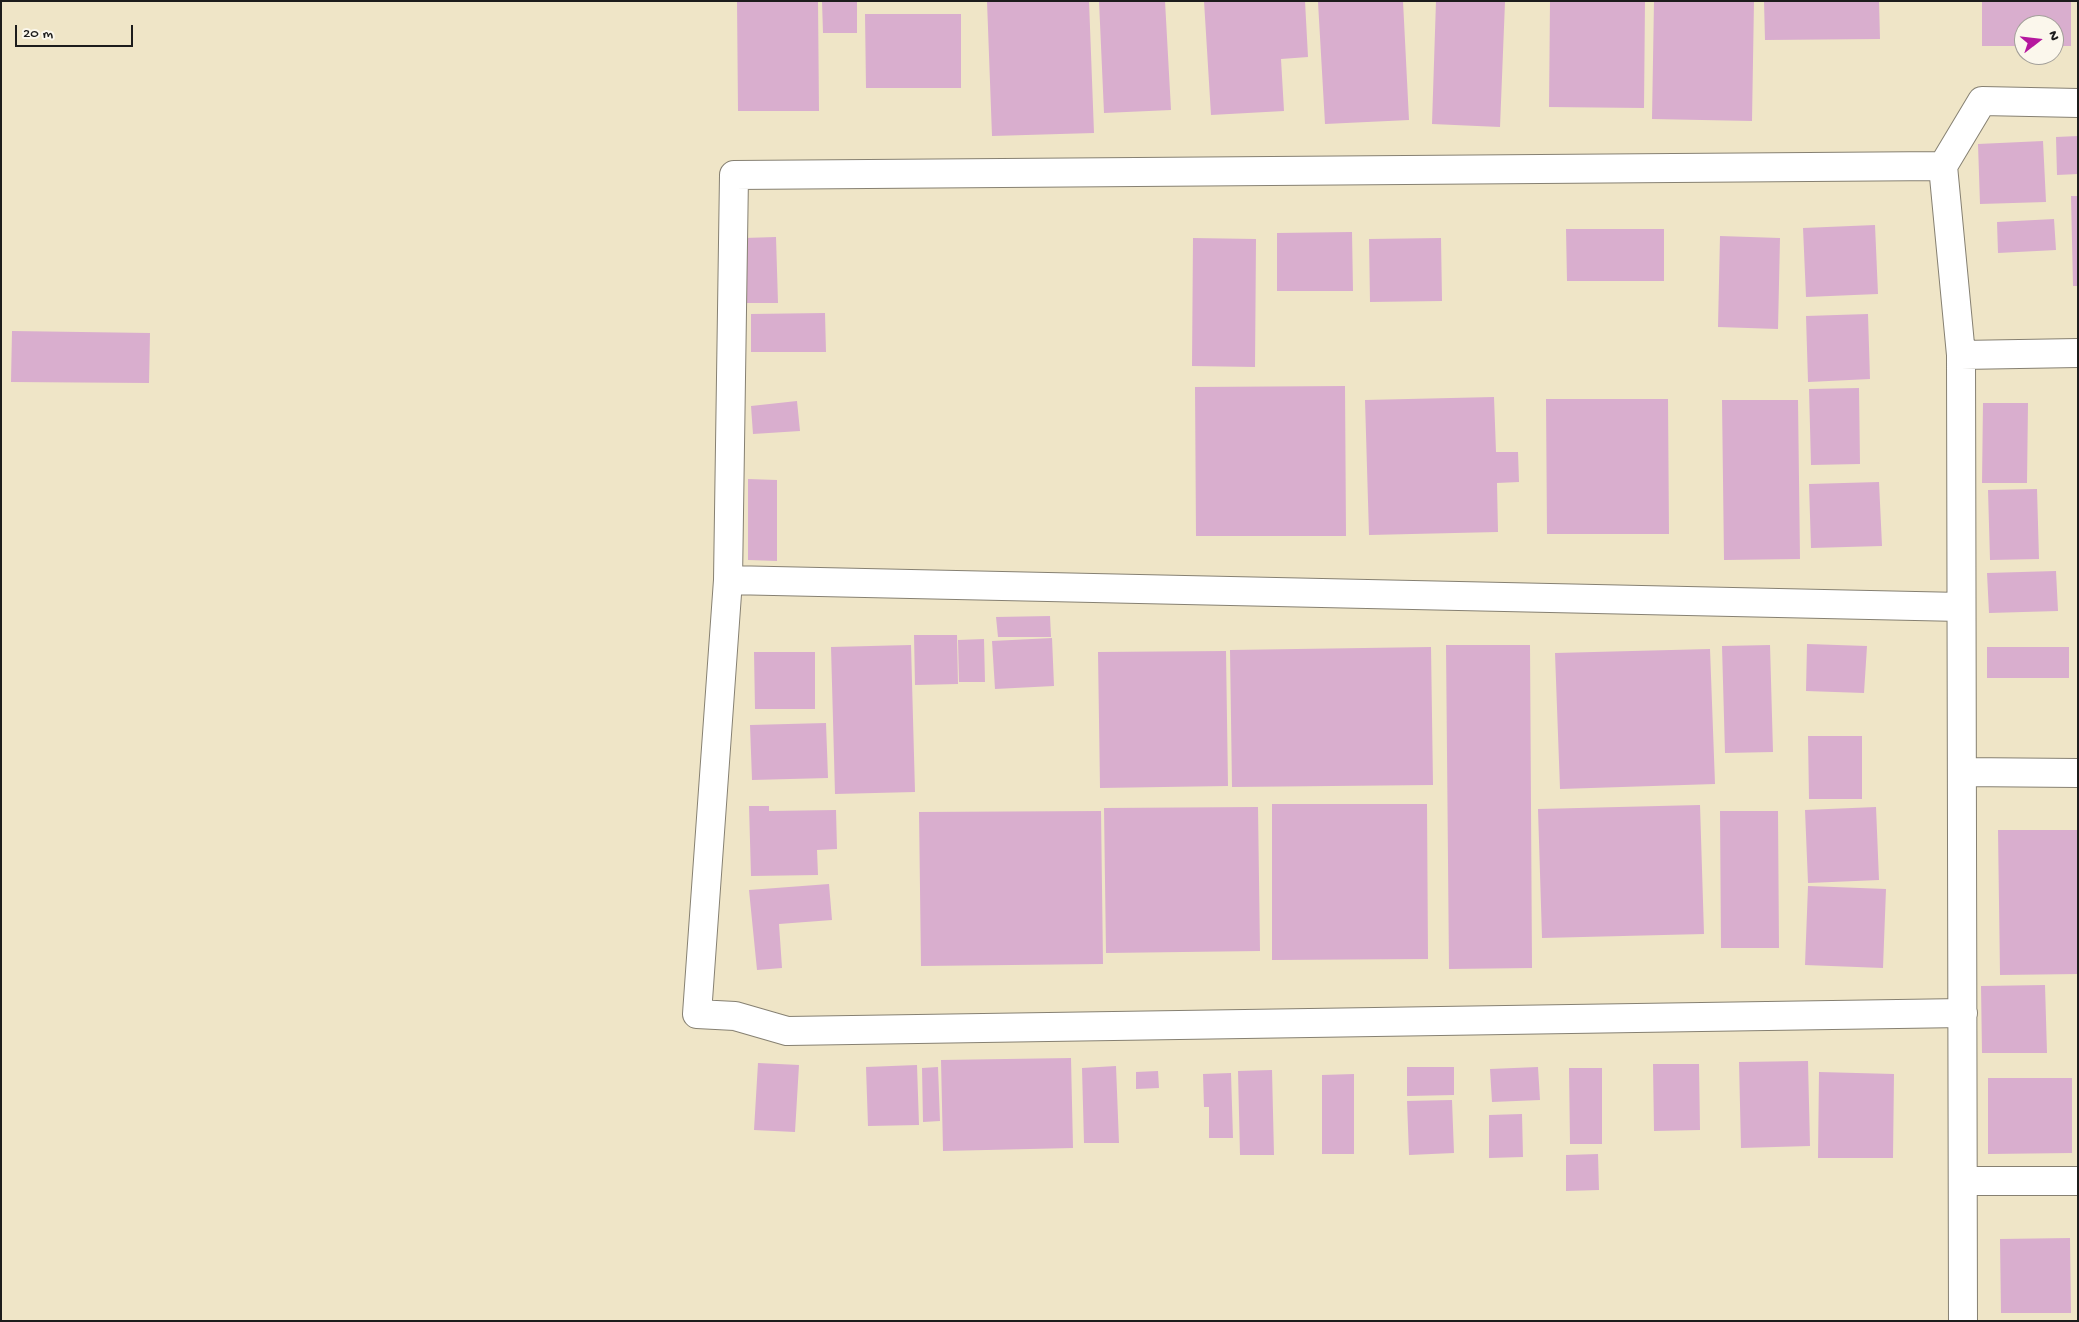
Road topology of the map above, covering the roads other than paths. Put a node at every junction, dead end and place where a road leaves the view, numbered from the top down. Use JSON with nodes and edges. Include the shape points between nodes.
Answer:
{"nodes":[{"id":1,"x":2078,"y":103,"type":"edge"},
{"id":2,"x":1943,"y":166,"type":"junction"},
{"id":3,"x":2078,"y":353,"type":"edge"},
{"id":4,"x":1961,"y":355,"type":"junction"},
{"id":5,"x":728,"y":580,"type":"junction"},
{"id":6,"x":1961,"y":607,"type":"junction"},
{"id":7,"x":1962,"y":772,"type":"junction"},
{"id":8,"x":2078,"y":773,"type":"edge"},
{"id":9,"x":1963,"y":1013,"type":"junction"},
{"id":10,"x":1963,"y":1181,"type":"junction"},
{"id":11,"x":2078,"y":1181,"type":"edge"},
{"id":12,"x":1963,"y":1321,"type":"edge"}],
"edges":[{"from":1,"to":2,"type":"street","via":[[1982,101]]},
{"from":2,"to":4,"type":"street"},
{"from":2,"to":5,"type":"street","via":[[734,174]]},
{"from":3,"to":4,"type":"street"},
{"from":4,"to":6,"type":"street"},
{"from":5,"to":6,"type":"street"},
{"from":5,"to":9,"type":"street","via":[[697,1014],[735,1016],[787,1031]]},
{"from":6,"to":7,"type":"street"},
{"from":7,"to":8,"type":"street"},
{"from":7,"to":9,"type":"street"},
{"from":9,"to":10,"type":"street"},
{"from":10,"to":11,"type":"street"},
{"from":10,"to":12,"type":"street"}]}
